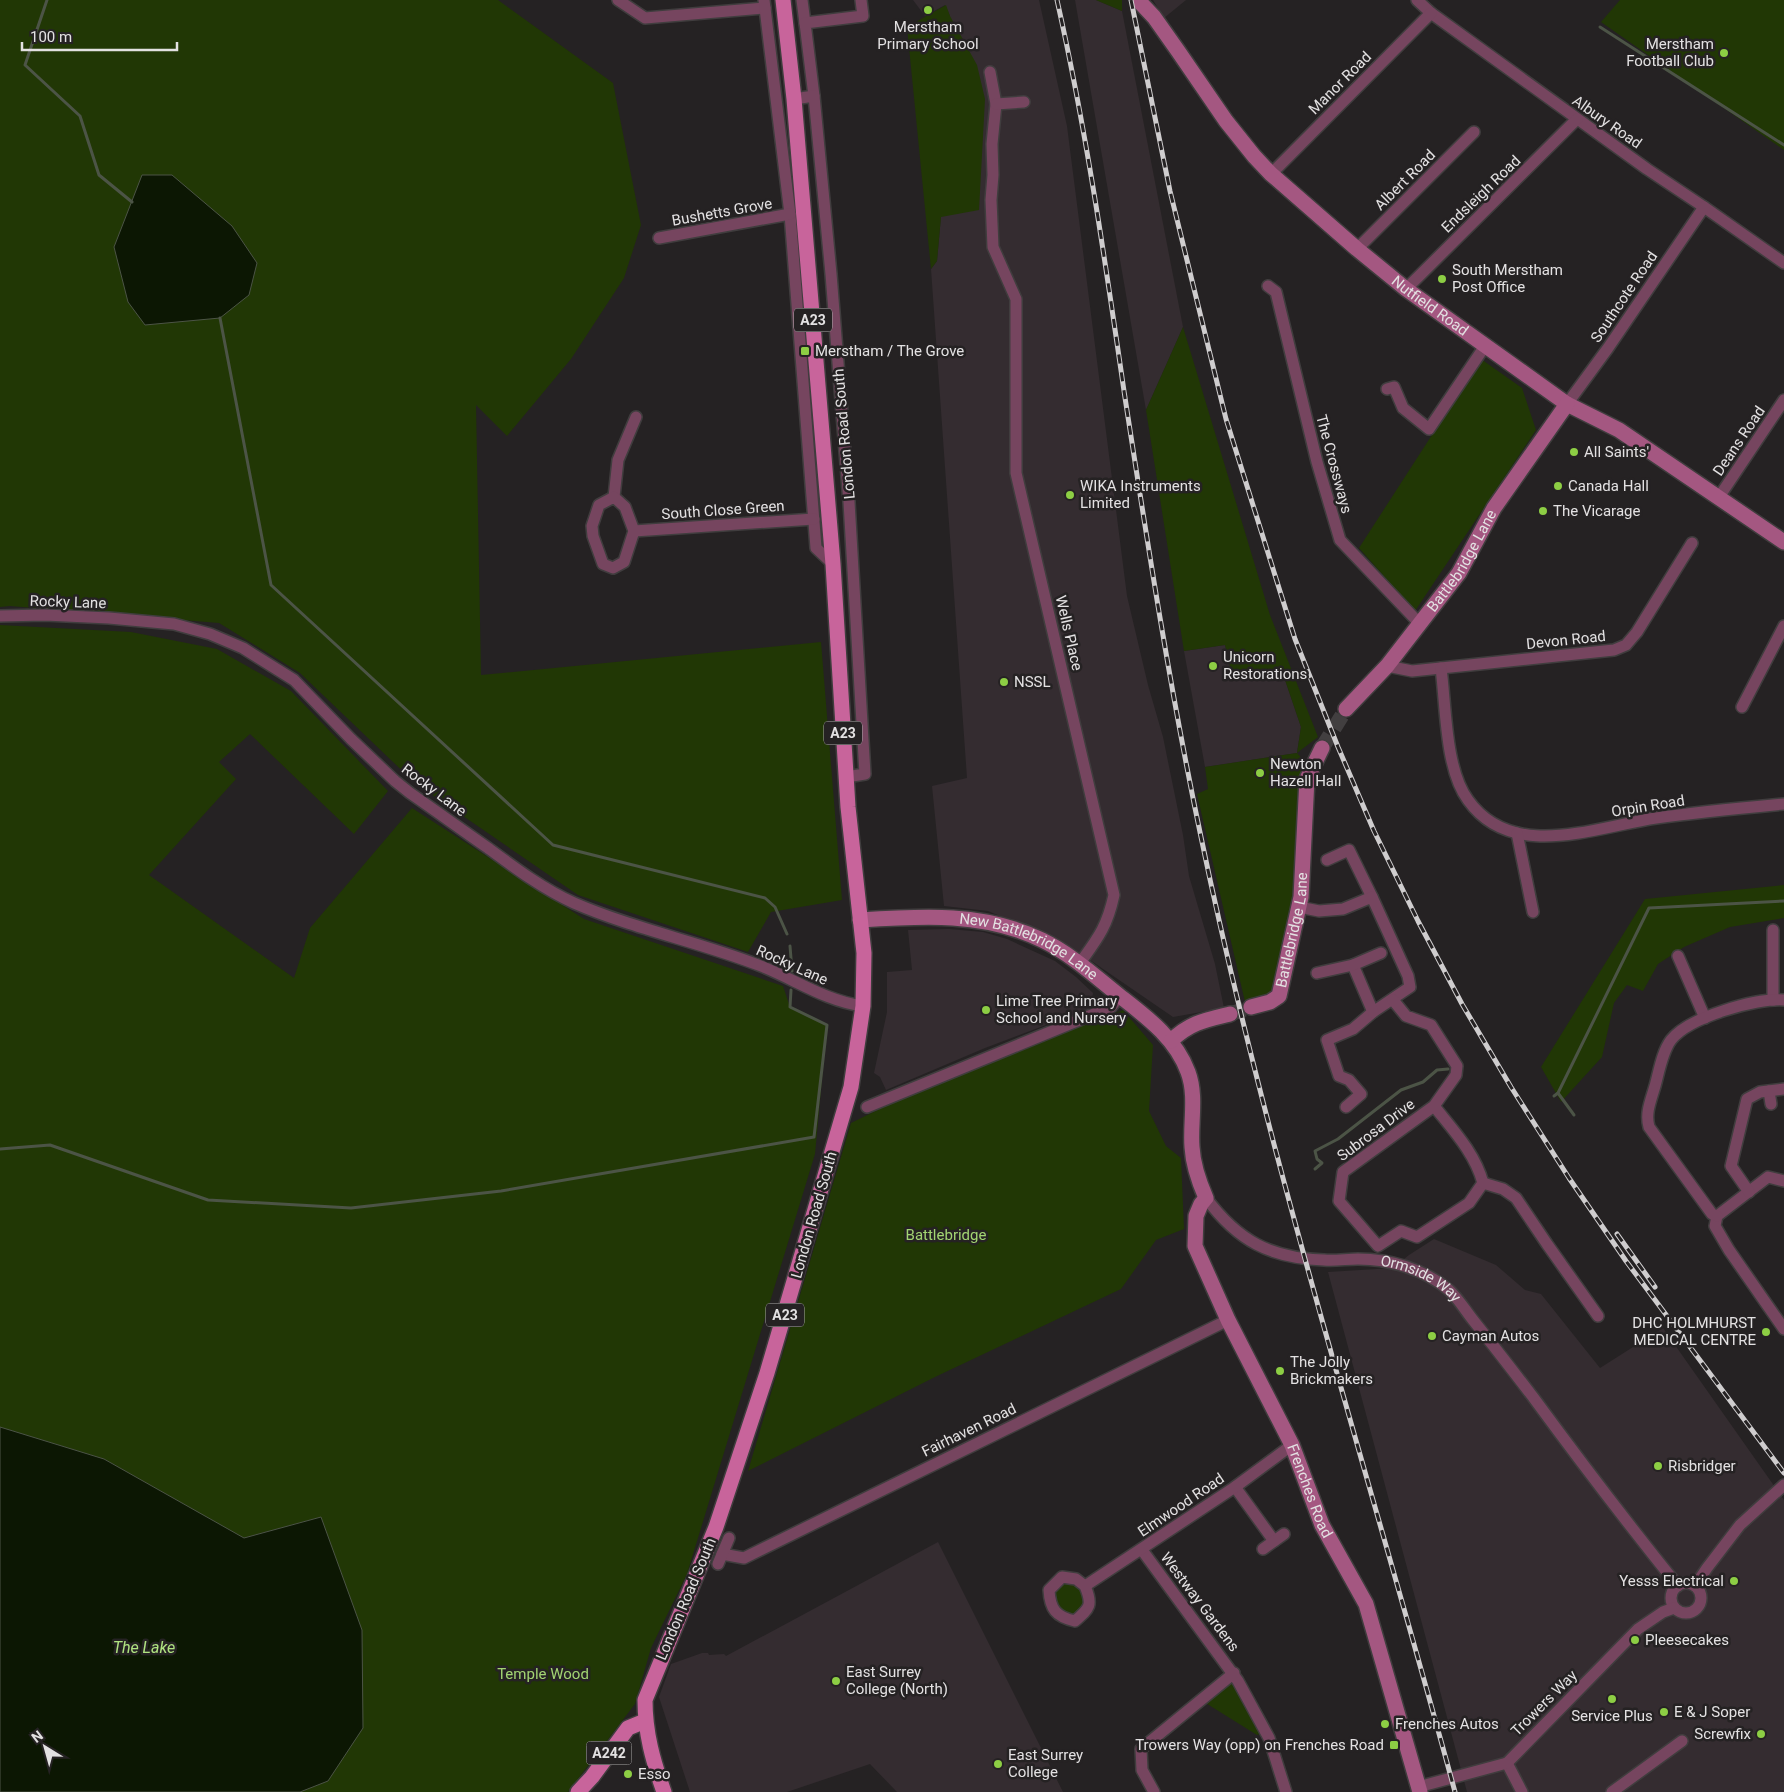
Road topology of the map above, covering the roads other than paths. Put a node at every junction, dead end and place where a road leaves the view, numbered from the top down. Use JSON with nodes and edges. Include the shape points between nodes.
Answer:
{"nodes":[{"id":1,"x":618,"y":0,"type":"edge"},
{"id":2,"x":783,"y":0,"type":"edge"},
{"id":3,"x":802,"y":0,"type":"edge"},
{"id":4,"x":861,"y":0,"type":"edge"},
{"id":5,"x":1138,"y":0,"type":"edge"},
{"id":6,"x":1417,"y":0,"type":"edge"},
{"id":7,"x":765,"y":4,"type":"edge"},
{"id":8,"x":1431,"y":14,"type":"junction"},
{"id":9,"x":805,"y":23,"type":"junction"},
{"id":10,"x":990,"y":72,"type":"dead end"},
{"id":11,"x":791,"y":73,"type":"junction"},
{"id":12,"x":773,"y":76,"type":"junction"},
{"id":13,"x":814,"y":96,"type":"junction"},
{"id":14,"x":794,"y":98,"type":"junction"},
{"id":15,"x":1024,"y":102,"type":"dead end"},
{"id":16,"x":996,"y":104,"type":"junction"},
{"id":17,"x":1577,"y":119,"type":"junction"},
{"id":18,"x":1474,"y":132,"type":"dead end"},
{"id":19,"x":1271,"y":174,"type":"junction"},
{"id":20,"x":1704,"y":207,"type":"junction"},
{"id":21,"x":790,"y":214,"type":"junction"},
{"id":22,"x":659,"y":238,"type":"dead end"},
{"id":23,"x":1356,"y":249,"type":"junction"},
{"id":24,"x":1784,"y":264,"type":"edge"},
{"id":25,"x":1268,"y":286,"type":"dead end"},
{"id":26,"x":1406,"y":289,"type":"junction"},
{"id":27,"x":1485,"y":346,"type":"junction"},
{"id":28,"x":1387,"y":389,"type":"dead end"},
{"id":29,"x":1784,"y":400,"type":"edge"},
{"id":30,"x":1567,"y":404,"type":"junction"},
{"id":31,"x":636,"y":417,"type":"dead end"},
{"id":32,"x":614,"y":497,"type":"junction"},
{"id":33,"x":1719,"y":497,"type":"junction"},
{"id":34,"x":814,"y":519,"type":"junction"},
{"id":35,"x":634,"y":531,"type":"junction"},
{"id":36,"x":1784,"y":542,"type":"edge"},
{"id":37,"x":1692,"y":543,"type":"dead end"},
{"id":38,"x":833,"y":564,"type":"junction"},
{"id":39,"x":0,"y":616,"type":"edge"},
{"id":40,"x":1420,"y":624,"type":"junction"},
{"id":41,"x":1784,"y":626,"type":"edge"},
{"id":42,"x":1387,"y":666,"type":"junction"},
{"id":43,"x":1441,"y":668,"type":"junction"},
{"id":44,"x":1742,"y":707,"type":"dead end"},
{"id":45,"x":1346,"y":709,"type":"tunnel mouth"},
{"id":46,"x":1322,"y":748,"type":"tunnel mouth"},
{"id":47,"x":846,"y":777,"type":"junction"},
{"id":48,"x":1784,"y":804,"type":"edge"},
{"id":49,"x":1517,"y":833,"type":"junction"},
{"id":50,"x":1327,"y":860,"type":"dead end"},
{"id":51,"x":1372,"y":897,"type":"junction"},
{"id":52,"x":1299,"y":907,"type":"junction"},
{"id":53,"x":1533,"y":912,"type":"dead end"},
{"id":54,"x":860,"y":920,"type":"junction"},
{"id":55,"x":1773,"y":930,"type":"dead end"},
{"id":56,"x":1381,"y":953,"type":"dead end"},
{"id":57,"x":1678,"y":956,"type":"dead end"},
{"id":58,"x":1080,"y":963,"type":"junction"},
{"id":59,"x":1353,"y":965,"type":"junction"},
{"id":60,"x":1317,"y":973,"type":"dead end"},
{"id":61,"x":1120,"y":996,"type":"junction"},
{"id":62,"x":1393,"y":1000,"type":"junction"},
{"id":63,"x":1778,"y":1000,"type":"edge"},
{"id":64,"x":864,"y":1006,"type":"junction"},
{"id":65,"x":1252,"y":1007,"type":"tunnel mouth"},
{"id":66,"x":1373,"y":1012,"type":"junction"},
{"id":67,"x":1230,"y":1014,"type":"tunnel mouth"},
{"id":68,"x":1705,"y":1018,"type":"junction"},
{"id":69,"x":1171,"y":1041,"type":"junction"},
{"id":70,"x":1784,"y":1089,"type":"edge"},
{"id":71,"x":1764,"y":1091,"type":"junction"},
{"id":72,"x":1771,"y":1104,"type":"dead end"},
{"id":73,"x":1434,"y":1106,"type":"junction"},
{"id":74,"x":867,"y":1107,"type":"dead end"},
{"id":75,"x":1346,"y":1107,"type":"dead end"},
{"id":76,"x":1784,"y":1181,"type":"edge"},
{"id":77,"x":1483,"y":1183,"type":"junction"},
{"id":78,"x":1749,"y":1192,"type":"junction"},
{"id":79,"x":1206,"y":1198,"type":"junction"},
{"id":80,"x":1717,"y":1216,"type":"junction"},
{"id":81,"x":1598,"y":1316,"type":"dead end"},
{"id":82,"x":1228,"y":1320,"type":"junction"},
{"id":83,"x":1784,"y":1329,"type":"edge"},
{"id":84,"x":1292,"y":1445,"type":"junction"},
{"id":85,"x":1784,"y":1485,"type":"edge"},
{"id":86,"x":1235,"y":1487,"type":"junction"},
{"id":87,"x":729,"y":1538,"type":"dead end"},
{"id":88,"x":1263,"y":1549,"type":"dead end"},
{"id":89,"x":1142,"y":1550,"type":"junction"},
{"id":90,"x":1086,"y":1586,"type":"dead end"},
{"id":91,"x":1678,"y":1586,"type":"junction"},
{"id":92,"x":1695,"y":1586,"type":"junction"},
{"id":93,"x":1674,"y":1608,"type":"junction"},
{"id":94,"x":1234,"y":1673,"type":"junction"},
{"id":95,"x":645,"y":1721,"type":"junction"},
{"id":96,"x":1682,"y":1741,"type":"dead end"},
{"id":97,"x":1507,"y":1763,"type":"junction"},
{"id":98,"x":1419,"y":1790,"type":"edge"},
{"id":99,"x":578,"y":1792,"type":"edge"},
{"id":100,"x":664,"y":1792,"type":"edge"},
{"id":101,"x":1154,"y":1792,"type":"edge"},
{"id":102,"x":1286,"y":1792,"type":"edge"},
{"id":103,"x":1522,"y":1792,"type":"edge"},
{"id":104,"x":1612,"y":1792,"type":"edge"}],
"edges":[{"from":1,"to":7,"type":"street","via":[[645,18]]},
{"from":2,"to":11,"type":"main road","name":"London Road South","number":"A23"},
{"from":3,"to":9,"type":"street"},
{"from":4,"to":9,"type":"street","via":[[863,16]]},
{"from":5,"to":19,"type":"street","name":"Nutfield Road","via":[[1154,17],[1226,121]]},
{"from":6,"to":8,"type":"street","name":"Albury Road"},
{"from":7,"to":12,"type":"street"},
{"from":8,"to":17,"type":"street","name":"Albury Road"},
{"from":8,"to":19,"type":"street","name":"Manor Road"},
{"from":9,"to":13,"type":"street"},
{"from":10,"to":16,"type":"street"},
{"from":11,"to":12,"type":"street"},
{"from":11,"to":14,"type":"main road","name":"London Road South","number":"A23"},
{"from":12,"to":21,"type":"street"},
{"from":13,"to":14,"type":"street"},
{"from":13,"to":47,"type":"street","name":"London Road South","via":[[849,502],[865,774]]},
{"from":14,"to":38,"type":"main road","name":"London Road South","number":"A23"},
{"from":15,"to":16,"type":"street"},
{"from":16,"to":58,"type":"street","name":"Wells Place","via":[[992,144],[993,247],[1016,299],[1016,473],[1114,895],[1102,932]]},
{"from":17,"to":20,"type":"street","name":"Albury Road"},
{"from":17,"to":26,"type":"street","name":"Endsleigh Road"},
{"from":18,"to":23,"type":"street","name":"Albert Road"},
{"from":19,"to":23,"type":"street","name":"Nutfield Road"},
{"from":20,"to":24,"type":"street","name":"Albury Road"},
{"from":20,"to":30,"type":"street","name":"Southcote Road"},
{"from":21,"to":22,"type":"street","name":"Bushetts Grove"},
{"from":21,"to":34,"type":"street"},
{"from":23,"to":26,"type":"street","name":"Nutfield Road"},
{"from":25,"to":40,"type":"street","name":"The Crossways","via":[[1276,292],[1317,462],[1340,540]]},
{"from":26,"to":27,"type":"street","name":"Nutfield Road"},
{"from":27,"to":28,"type":"street","via":[[1429,429],[1403,408],[1394,387]]},
{"from":27,"to":30,"type":"street","name":"Nutfield Road"},
{"from":29,"to":33,"type":"street","name":"Deans Road"},
{"from":30,"to":33,"type":"street","name":"Nutfield Road","via":[[1620,430]]},
{"from":30,"to":40,"type":"street","name":"Battlebridge Lane","via":[[1494,508],[1459,573]]},
{"from":31,"to":32,"type":"street","via":[[618,460]]},
{"from":32,"to":35,"type":"street","via":[[625,507]]},
{"from":32,"to":35,"type":"street","via":[[599,505],[592,526],[603,564],[613,568],[624,562]]},
{"from":33,"to":36,"type":"street","name":"Nutfield Road"},
{"from":34,"to":35,"type":"street","name":"South Close Green"},
{"from":34,"to":38,"type":"street","via":[[816,548]]},
{"from":37,"to":43,"type":"street","name":"Devon Road","via":[[1637,632],[1626,644],[1614,650]]},
{"from":38,"to":47,"type":"main road","name":"London Road South","number":"A23"},
{"from":39,"to":64,"type":"street","name":"Rocky Lane","via":[[45,615],[174,624],[243,648],[294,680],[410,793],[545,888],[605,915],[762,966],[819,993]]},
{"from":40,"to":42,"type":"street","name":"Battlebridge Lane"},
{"from":41,"to":44,"type":"street"},
{"from":42,"to":43,"type":"street","name":"Devon Road","via":[[1412,671]]},
{"from":42,"to":45,"type":"street","name":"Battlebridge Lane"},
{"from":43,"to":49,"type":"street","name":"Orpin Road","via":[[1448,741],[1457,780],[1467,800],[1478,812],[1504,830]]},
{"from":46,"to":52,"type":"street","name":"Battlebridge Lane","via":[[1307,779]]},
{"from":47,"to":54,"type":"main road","name":"London Road South","number":"A23"},
{"from":48,"to":49,"type":"street","name":"Orpin Road","via":[[1655,818],[1575,834],[1543,837]]},
{"from":49,"to":53,"type":"street"},
{"from":50,"to":51,"type":"street","via":[[1349,850]]},
{"from":51,"to":52,"type":"street","via":[[1343,909],[1319,911]]},
{"from":51,"to":62,"type":"street","via":[[1408,976],[1410,987]]},
{"from":52,"to":65,"type":"street","name":"Battlebridge Lane","via":[[1279,996]]},
{"from":54,"to":58,"type":"street","name":"New Battlebridge Lane","via":[[943,916],[982,920],[1044,940]]},
{"from":54,"to":64,"type":"main road","name":"London Road South","number":"A23"},
{"from":55,"to":63,"type":"street"},
{"from":56,"to":59,"type":"street"},
{"from":57,"to":68,"type":"street"},
{"from":58,"to":61,"type":"street","name":"New Battlebridge Lane"},
{"from":59,"to":60,"type":"street"},
{"from":59,"to":66,"type":"street"},
{"from":61,"to":69,"type":"street","name":"New Battlebridge Lane"},
{"from":61,"to":74,"type":"street","via":[[1111,1007]]},
{"from":62,"to":66,"type":"street"},
{"from":62,"to":73,"type":"street","name":"Subrosa Drive","via":[[1406,1016],[1431,1025],[1457,1066],[1456,1075]]},
{"from":63,"to":68,"type":"street","via":[[1727,1009]]},
{"from":64,"to":95,"type":"main road","name":"London Road South","number":"A23","via":[[851,1086],[768,1373],[716,1527],[651,1685]]},
{"from":66,"to":75,"type":"street","via":[[1353,1028],[1328,1040],[1339,1076],[1349,1080],[1361,1094]]},
{"from":67,"to":69,"type":"street","via":[[1189,1026]]},
{"from":68,"to":80,"type":"street","via":[[1672,1039],[1665,1051],[1647,1120],[1648,1127],[1712,1214]]},
{"from":69,"to":79,"type":"street","name":"Ormside Way","via":[[1189,1074],[1192,1147],[1197,1177]]},
{"from":70,"to":71,"type":"street"},
{"from":71,"to":72,"type":"street"},
{"from":71,"to":78,"type":"street","via":[[1748,1099],[1731,1162],[1733,1171]]},
{"from":73,"to":77,"type":"street","name":"Subrosa Drive","via":[[1459,1136],[1479,1168]]},
{"from":73,"to":77,"type":"street","name":"Subrosa Drive","via":[[1343,1172],[1339,1201],[1378,1246],[1401,1231],[1417,1237],[1469,1202]]},
{"from":76,"to":78,"type":"street","via":[[1768,1178]]},
{"from":77,"to":81,"type":"street","via":[[1503,1189],[1516,1198]]},
{"from":78,"to":80,"type":"street"},
{"from":79,"to":82,"type":"street","name":"Frenches Road","via":[[1196,1216],[1195,1246]]},
{"from":79,"to":91,"type":"street","name":"Ormside Way","via":[[1228,1226],[1260,1247],[1281,1254],[1323,1260],[1392,1262],[1422,1274],[1450,1291]]},
{"from":80,"to":83,"type":"street","via":[[1715,1226]]},
{"from":82,"to":84,"type":"street","name":"Frenches Road"},
{"from":82,"to":87,"type":"street","name":"Fairhaven Road","via":[[744,1558],[720,1559]]},
{"from":84,"to":86,"type":"street","name":"Elmwood Road"},
{"from":84,"to":98,"type":"street","name":"Frenches Road","via":[[1322,1525],[1366,1604]]},
{"from":85,"to":92,"type":"street","via":[[1740,1525]]},
{"from":86,"to":88,"type":"street","via":[[1279,1538]]},
{"from":86,"to":89,"type":"street","name":"Elmwood Road"},
{"from":89,"to":90,"type":"street","name":"Elmwood Road"},
{"from":89,"to":94,"type":"street","name":"Westway Gardens"},
{"from":91,"to":92,"type":"street","via":[[1685,1583]]},
{"from":91,"to":93,"type":"street","via":[[1671,1598]]},
{"from":92,"to":93,"type":"street","via":[[1701,1595],[1697,1609],[1685,1614]]},
{"from":93,"to":97,"type":"street","name":"Trowers Way","via":[[1638,1629]]},
{"from":94,"to":101,"type":"street","name":"Westway Gardens","via":[[1141,1749],[1142,1770]]},
{"from":94,"to":102,"type":"street","name":"Westway Gardens","via":[[1269,1738]]},
{"from":95,"to":99,"type":"main road","number":"A242","via":[[628,1728]]},
{"from":95,"to":100,"type":"main road","number":"A23","via":[[649,1746]]},
{"from":96,"to":104,"type":"street"},
{"from":97,"to":98,"type":"street"},
{"from":97,"to":103,"type":"street"}]}
